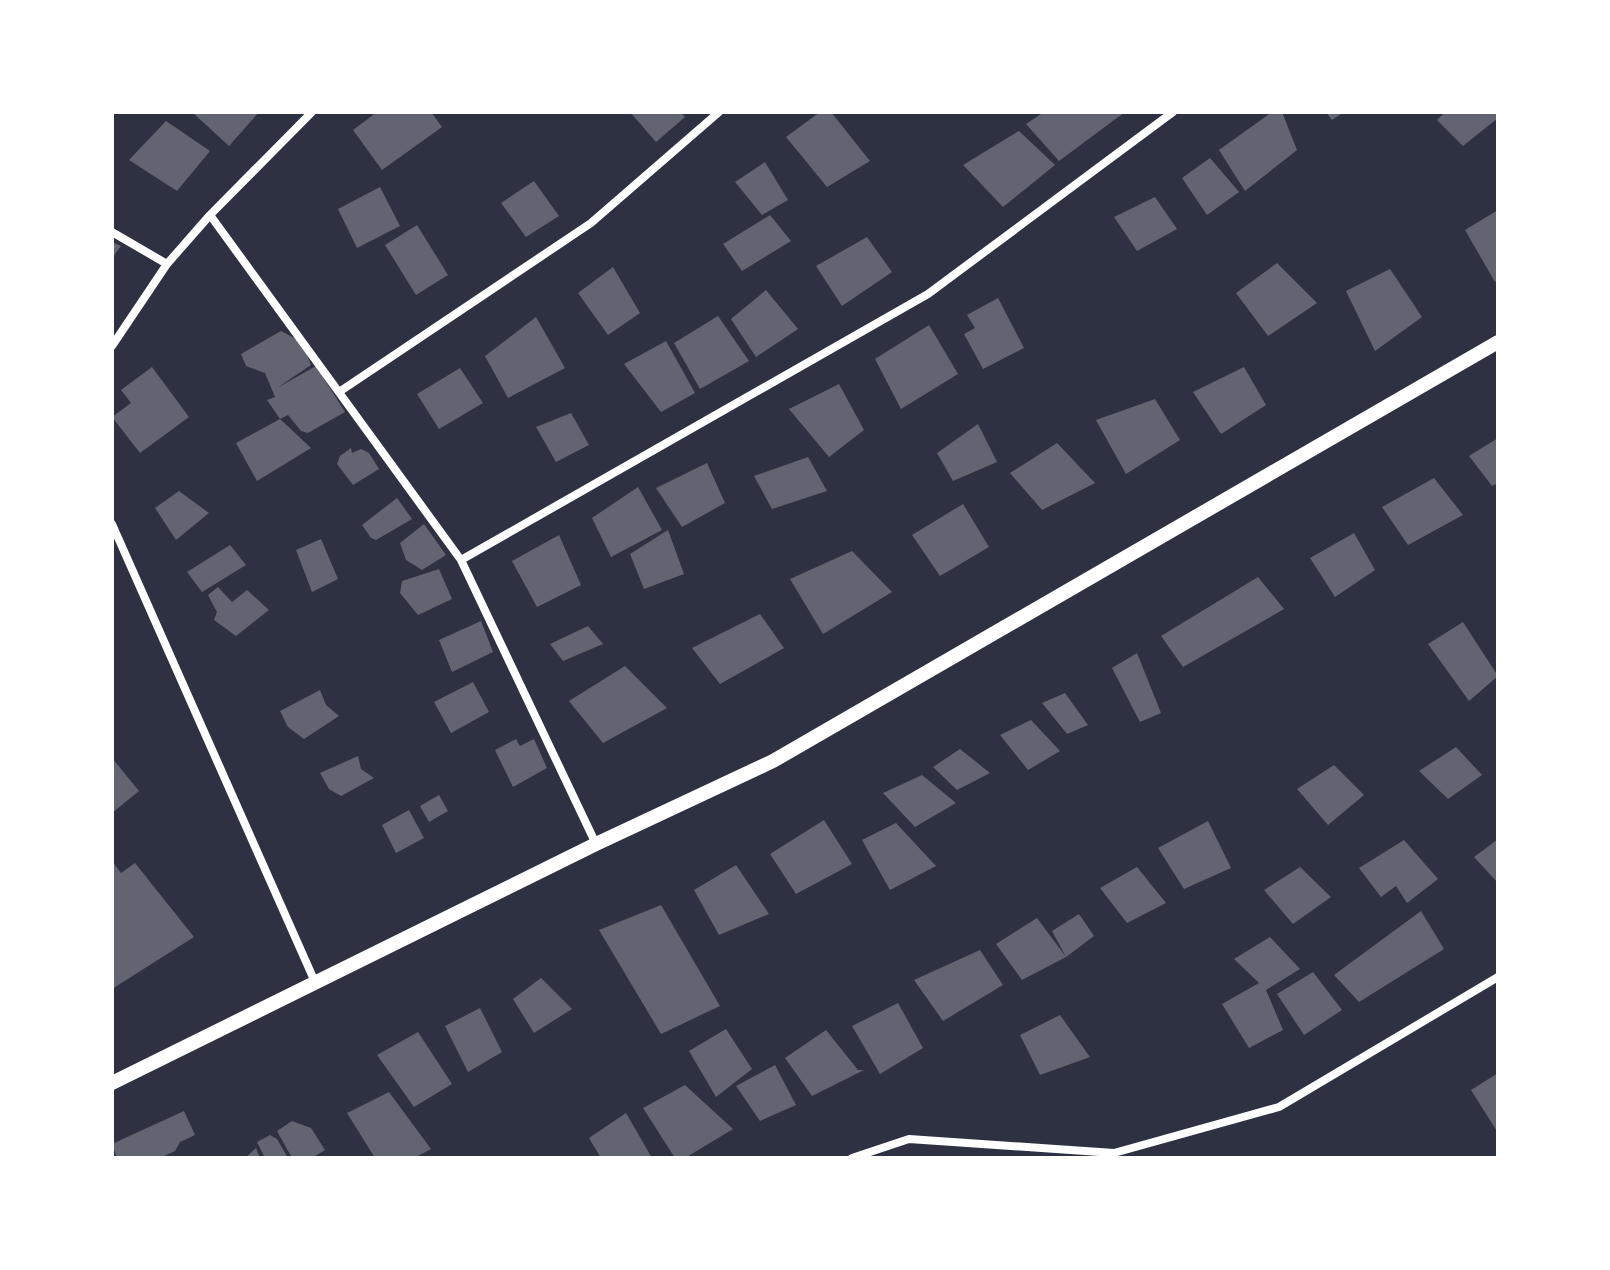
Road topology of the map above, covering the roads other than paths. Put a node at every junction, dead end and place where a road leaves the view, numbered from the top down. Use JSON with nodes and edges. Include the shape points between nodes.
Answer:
{"nodes":[{"id":1,"x":312,"y":112,"type":"edge"},
{"id":2,"x":719,"y":112,"type":"edge"},
{"id":3,"x":1173,"y":112,"type":"edge"},
{"id":4,"x":210,"y":215,"type":"junction"},
{"id":5,"x":112,"y":232,"type":"edge"},
{"id":6,"x":167,"y":264,"type":"junction"},
{"id":7,"x":1498,"y":342,"type":"edge"},
{"id":8,"x":112,"y":346,"type":"edge"},
{"id":9,"x":339,"y":392,"type":"junction"},
{"id":10,"x":112,"y":524,"type":"edge"},
{"id":11,"x":461,"y":560,"type":"junction"},
{"id":12,"x":596,"y":844,"type":"junction"},
{"id":13,"x":1498,"y":977,"type":"edge"},
{"id":14,"x":315,"y":982,"type":"junction"},
{"id":15,"x":112,"y":1083,"type":"edge"},
{"id":16,"x":1112,"y":1155,"type":"edge"},
{"id":17,"x":852,"y":1158,"type":"edge"}],
"edges":[{"from":1,"to":4,"type":"street"},
{"from":2,"to":9,"type":"street","via":[[591,223]]},
{"from":3,"to":11,"type":"street","via":[[928,294]]},
{"from":4,"to":6,"type":"street"},
{"from":4,"to":9,"type":"street"},
{"from":5,"to":6,"type":"street"},
{"from":6,"to":8,"type":"street"},
{"from":7,"to":12,"type":"street","via":[[773,761]]},
{"from":9,"to":11,"type":"street"},
{"from":10,"to":14,"type":"street"},
{"from":11,"to":12,"type":"street"},
{"from":12,"to":14,"type":"street"},
{"from":13,"to":16,"type":"street","via":[[1279,1107]]},
{"from":14,"to":15,"type":"street"},
{"from":16,"to":17,"type":"street","via":[[909,1139]]}]}
